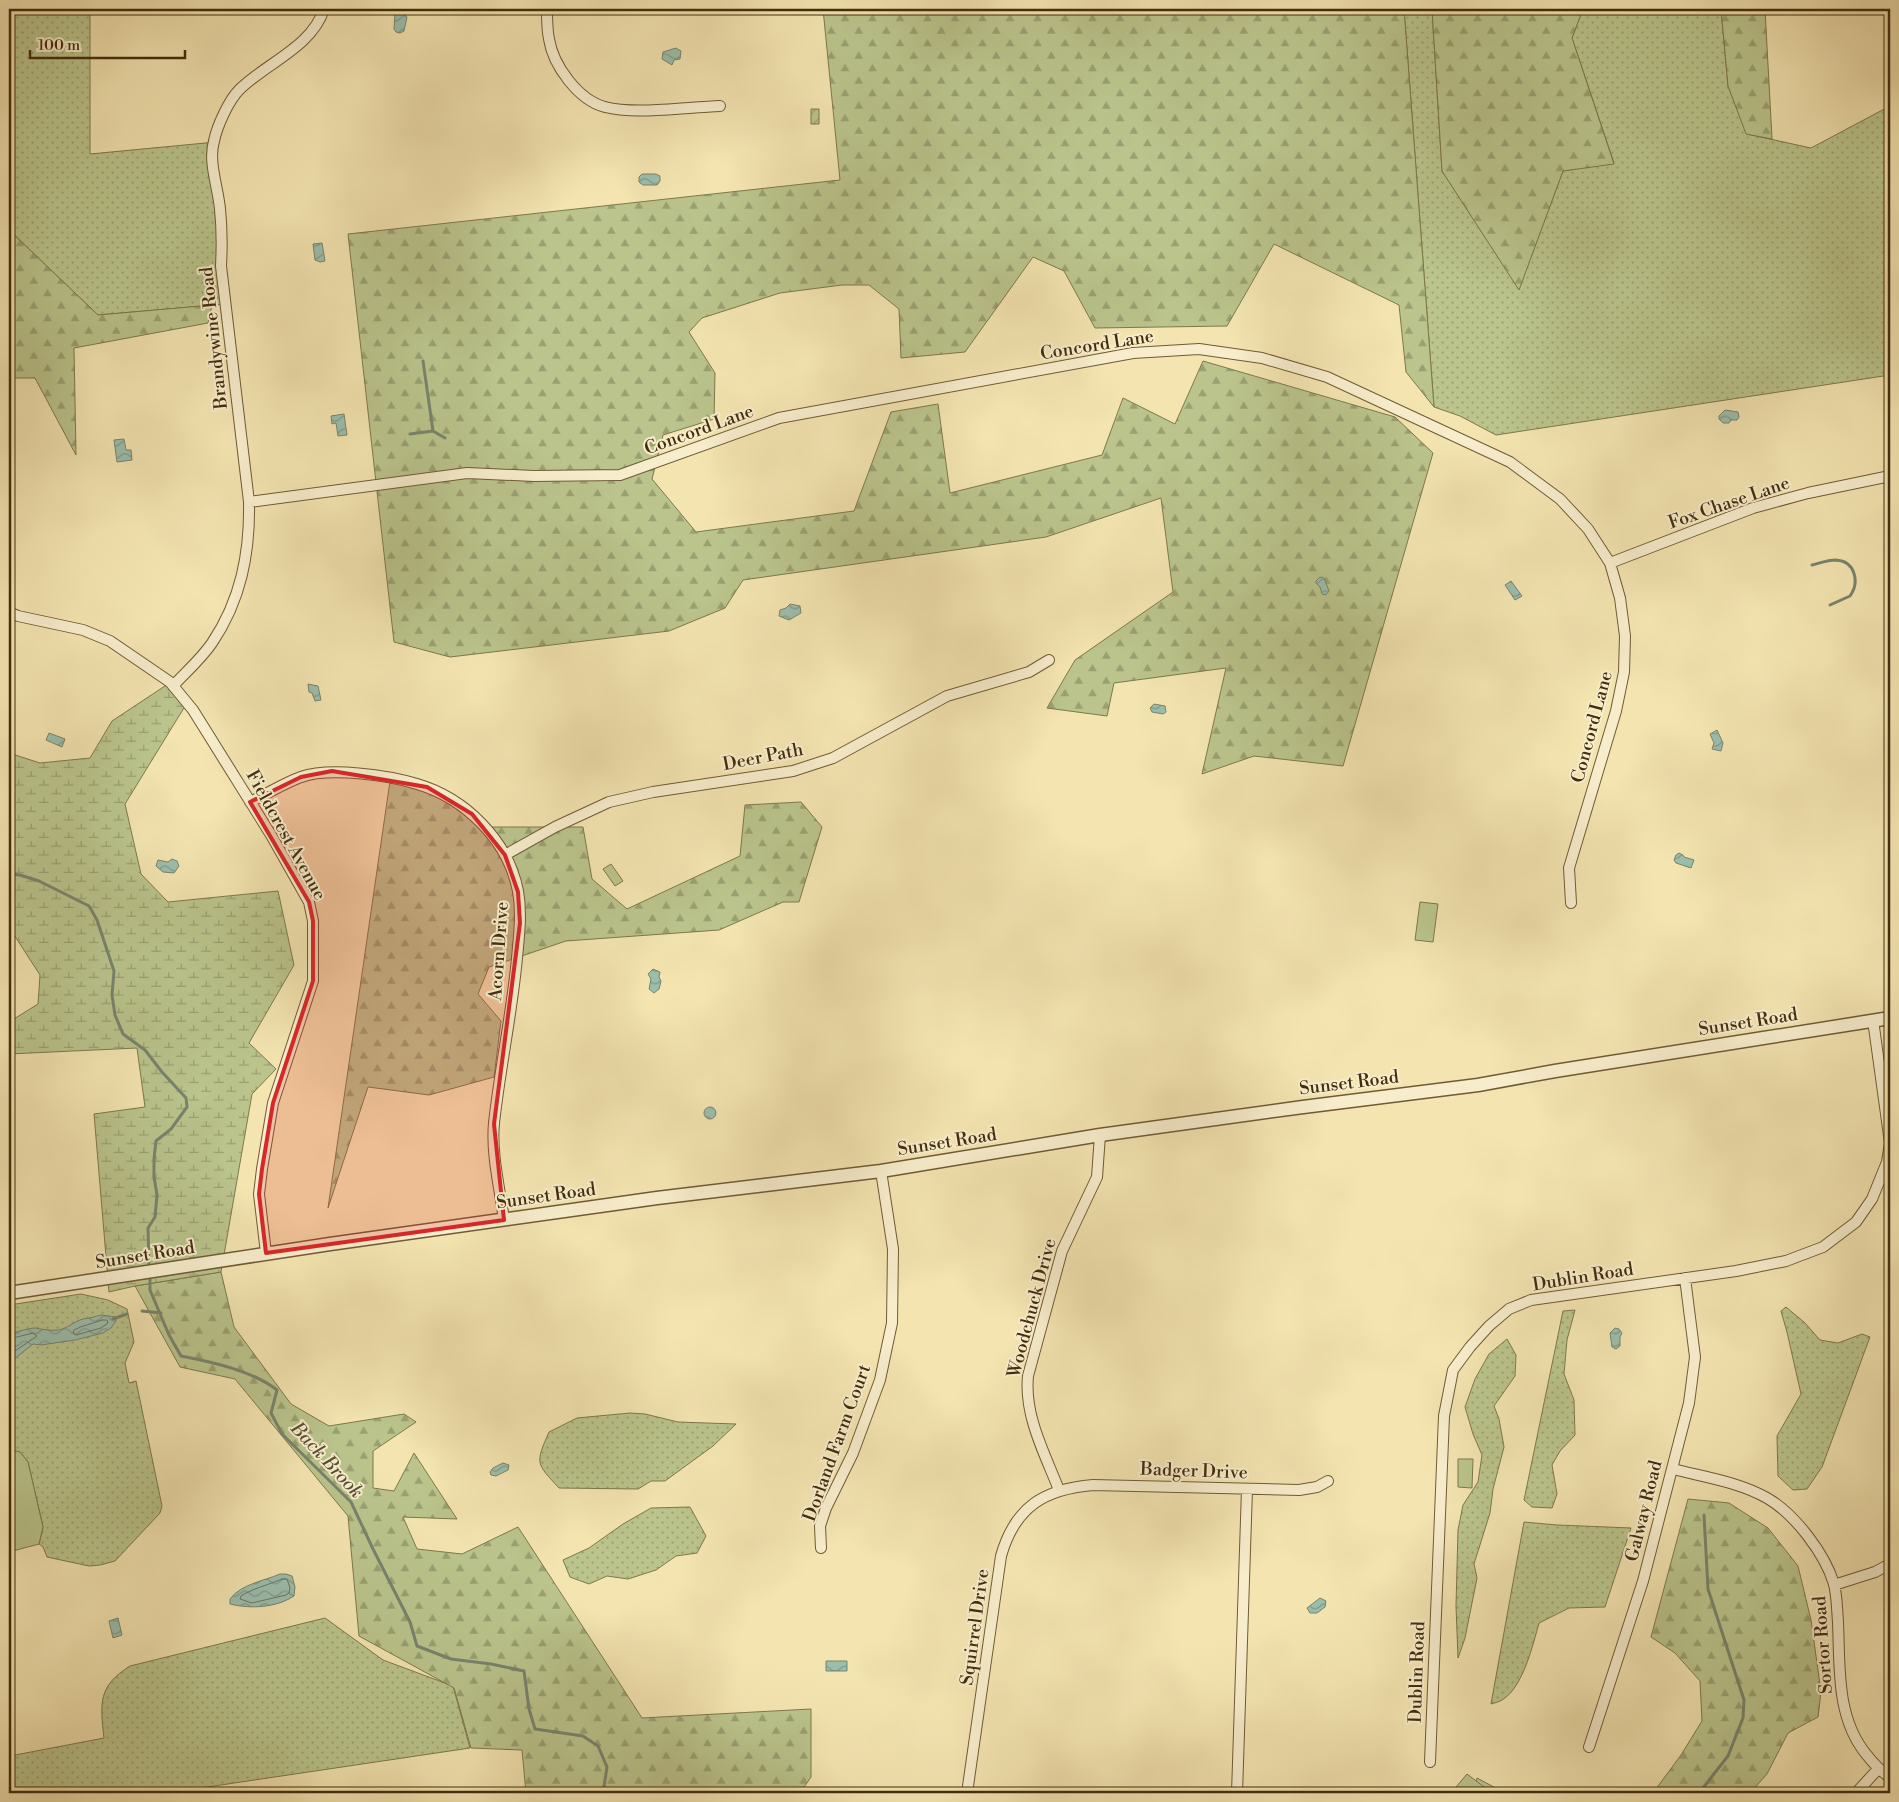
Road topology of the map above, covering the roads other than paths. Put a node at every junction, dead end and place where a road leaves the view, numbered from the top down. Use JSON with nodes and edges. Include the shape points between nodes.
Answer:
{"nodes":[{"id":1,"x":324,"y":9,"type":"edge"},
{"id":2,"x":547,"y":9,"type":"edge"},
{"id":3,"x":720,"y":106,"type":"dead end"},
{"id":4,"x":1890,"y":476,"type":"edge"},
{"id":5,"x":249,"y":502,"type":"junction"},
{"id":6,"x":1610,"y":563,"type":"junction"},
{"id":7,"x":9,"y":612,"type":"edge"},
{"id":8,"x":1048,"y":660,"type":"dead end"},
{"id":9,"x":173,"y":686,"type":"junction"},
{"id":10,"x":250,"y":802,"type":"junction"},
{"id":11,"x":505,"y":855,"type":"junction"},
{"id":12,"x":1571,"y":903,"type":"dead end"},
{"id":13,"x":1890,"y":1018,"type":"edge"},
{"id":14,"x":1873,"y":1020,"type":"junction"},
{"id":15,"x":1100,"y":1135,"type":"junction"},
{"id":16,"x":881,"y":1171,"type":"junction"},
{"id":17,"x":504,"y":1220,"type":"junction"},
{"id":18,"x":266,"y":1254,"type":"junction"},
{"id":19,"x":1685,"y":1278,"type":"junction"},
{"id":20,"x":9,"y":1293,"type":"edge"},
{"id":21,"x":1673,"y":1469,"type":"junction"},
{"id":22,"x":1328,"y":1481,"type":"dead end"},
{"id":23,"x":1247,"y":1489,"type":"junction"},
{"id":24,"x":1059,"y":1490,"type":"junction"},
{"id":25,"x":821,"y":1548,"type":"dead end"},
{"id":26,"x":1890,"y":1564,"type":"edge"},
{"id":27,"x":1834,"y":1585,"type":"junction"},
{"id":28,"x":1589,"y":1747,"type":"dead end"},
{"id":29,"x":1430,"y":1762,"type":"dead end"},
{"id":30,"x":1878,"y":1769,"type":"junction"},
{"id":31,"x":1890,"y":1777,"type":"edge"},
{"id":32,"x":968,"y":1793,"type":"edge"},
{"id":33,"x":1237,"y":1793,"type":"edge"},
{"id":34,"x":1856,"y":1793,"type":"edge"}],
"edges":[{"from":1,"to":5,"type":"street","name":"Brandywine Road","via":[[314,28],[299,44],[238,91],[213,143],[212,160],[222,231],[221,266]]},
{"from":2,"to":3,"type":"street","via":[[548,39],[555,61],[578,90],[598,104],[637,110]]},
{"from":4,"to":6,"type":"street","name":"Fox Chase Lane","via":[[1753,508]]},
{"from":5,"to":6,"type":"street","name":"Concord Lane","via":[[467,473],[534,476],[620,474],[779,418],[1133,353],[1198,349],[1262,358],[1327,376],[1510,462],[1560,499],[1588,529]]},
{"from":5,"to":9,"type":"street","name":"Brandywine Road","via":[[246,566],[234,603],[212,644]]},
{"from":6,"to":12,"type":"street","name":"Concord Lane","via":[[1624,626],[1624,672],[1616,711],[1569,868]]},
{"from":7,"to":9,"type":"street","name":"Fieldcrest Avenue","via":[[83,630],[110,641]]},
{"from":8,"to":11,"type":"street","name":"Deer Path","via":[[1028,672],[947,696],[832,758],[793,771],[653,792],[609,802]]},
{"from":9,"to":10,"type":"street","name":"Fieldcrest Avenue","via":[[193,710]]},
{"from":10,"to":11,"type":"street","name":"Acorn Drive","via":[[301,777],[332,771],[412,782],[445,794],[472,814]]},
{"from":10,"to":18,"type":"street","name":"Fieldcrest Avenue","via":[[309,902],[313,921],[313,981],[273,1103],[262,1169],[259,1194]]},
{"from":11,"to":17,"type":"street","name":"Acorn Drive","via":[[518,892],[520,923],[512,1006],[494,1124],[495,1161]]},
{"from":13,"to":14,"type":"street","name":"Sunset Road"},
{"from":14,"to":15,"type":"street","name":"Sunset Road","via":[[1478,1085]]},
{"from":14,"to":19,"type":"street","name":"Dublin Road","via":[[1890,1143],[1888,1162],[1872,1199],[1856,1222],[1823,1247],[1786,1261]]},
{"from":15,"to":16,"type":"street","name":"Sunset Road"},
{"from":15,"to":24,"type":"street","name":"Woodchuck Drive","via":[[1096,1177],[1062,1251],[1026,1389],[1028,1406]]},
{"from":16,"to":17,"type":"street","name":"Sunset Road"},
{"from":16,"to":25,"type":"street","name":"Dorland Farm Court","via":[[893,1249],[892,1323],[880,1380],[853,1453],[820,1526]]},
{"from":17,"to":18,"type":"street","name":"Sunset Road"},
{"from":18,"to":20,"type":"street","name":"Sunset Road"},
{"from":19,"to":21,"type":"street","name":"Galway Road","via":[[1695,1357],[1689,1403]]},
{"from":19,"to":29,"type":"street","name":"Dublin Road","via":[[1531,1300],[1509,1309],[1489,1326],[1454,1370],[1444,1416]]},
{"from":21,"to":27,"type":"street","name":"Sortor Road","via":[[1728,1482],[1768,1499],[1799,1525],[1819,1552]]},
{"from":21,"to":28,"type":"street","name":"Galway Road","via":[[1643,1581]]},
{"from":22,"to":23,"type":"street","name":"Badger Drive","via":[[1299,1490]]},
{"from":23,"to":24,"type":"street","name":"Badger Drive","via":[[1093,1485]]},
{"from":23,"to":33,"type":"street"},
{"from":24,"to":32,"type":"street","name":"Squirrel Drive","via":[[1045,1495],[1022,1513],[1003,1549]]},
{"from":26,"to":27,"type":"street"},
{"from":27,"to":30,"type":"street","name":"Sortor Road","via":[[1841,1692],[1847,1722]]},
{"from":30,"to":31,"type":"street","name":"Sortor Road"},
{"from":30,"to":34,"type":"street"}]}
